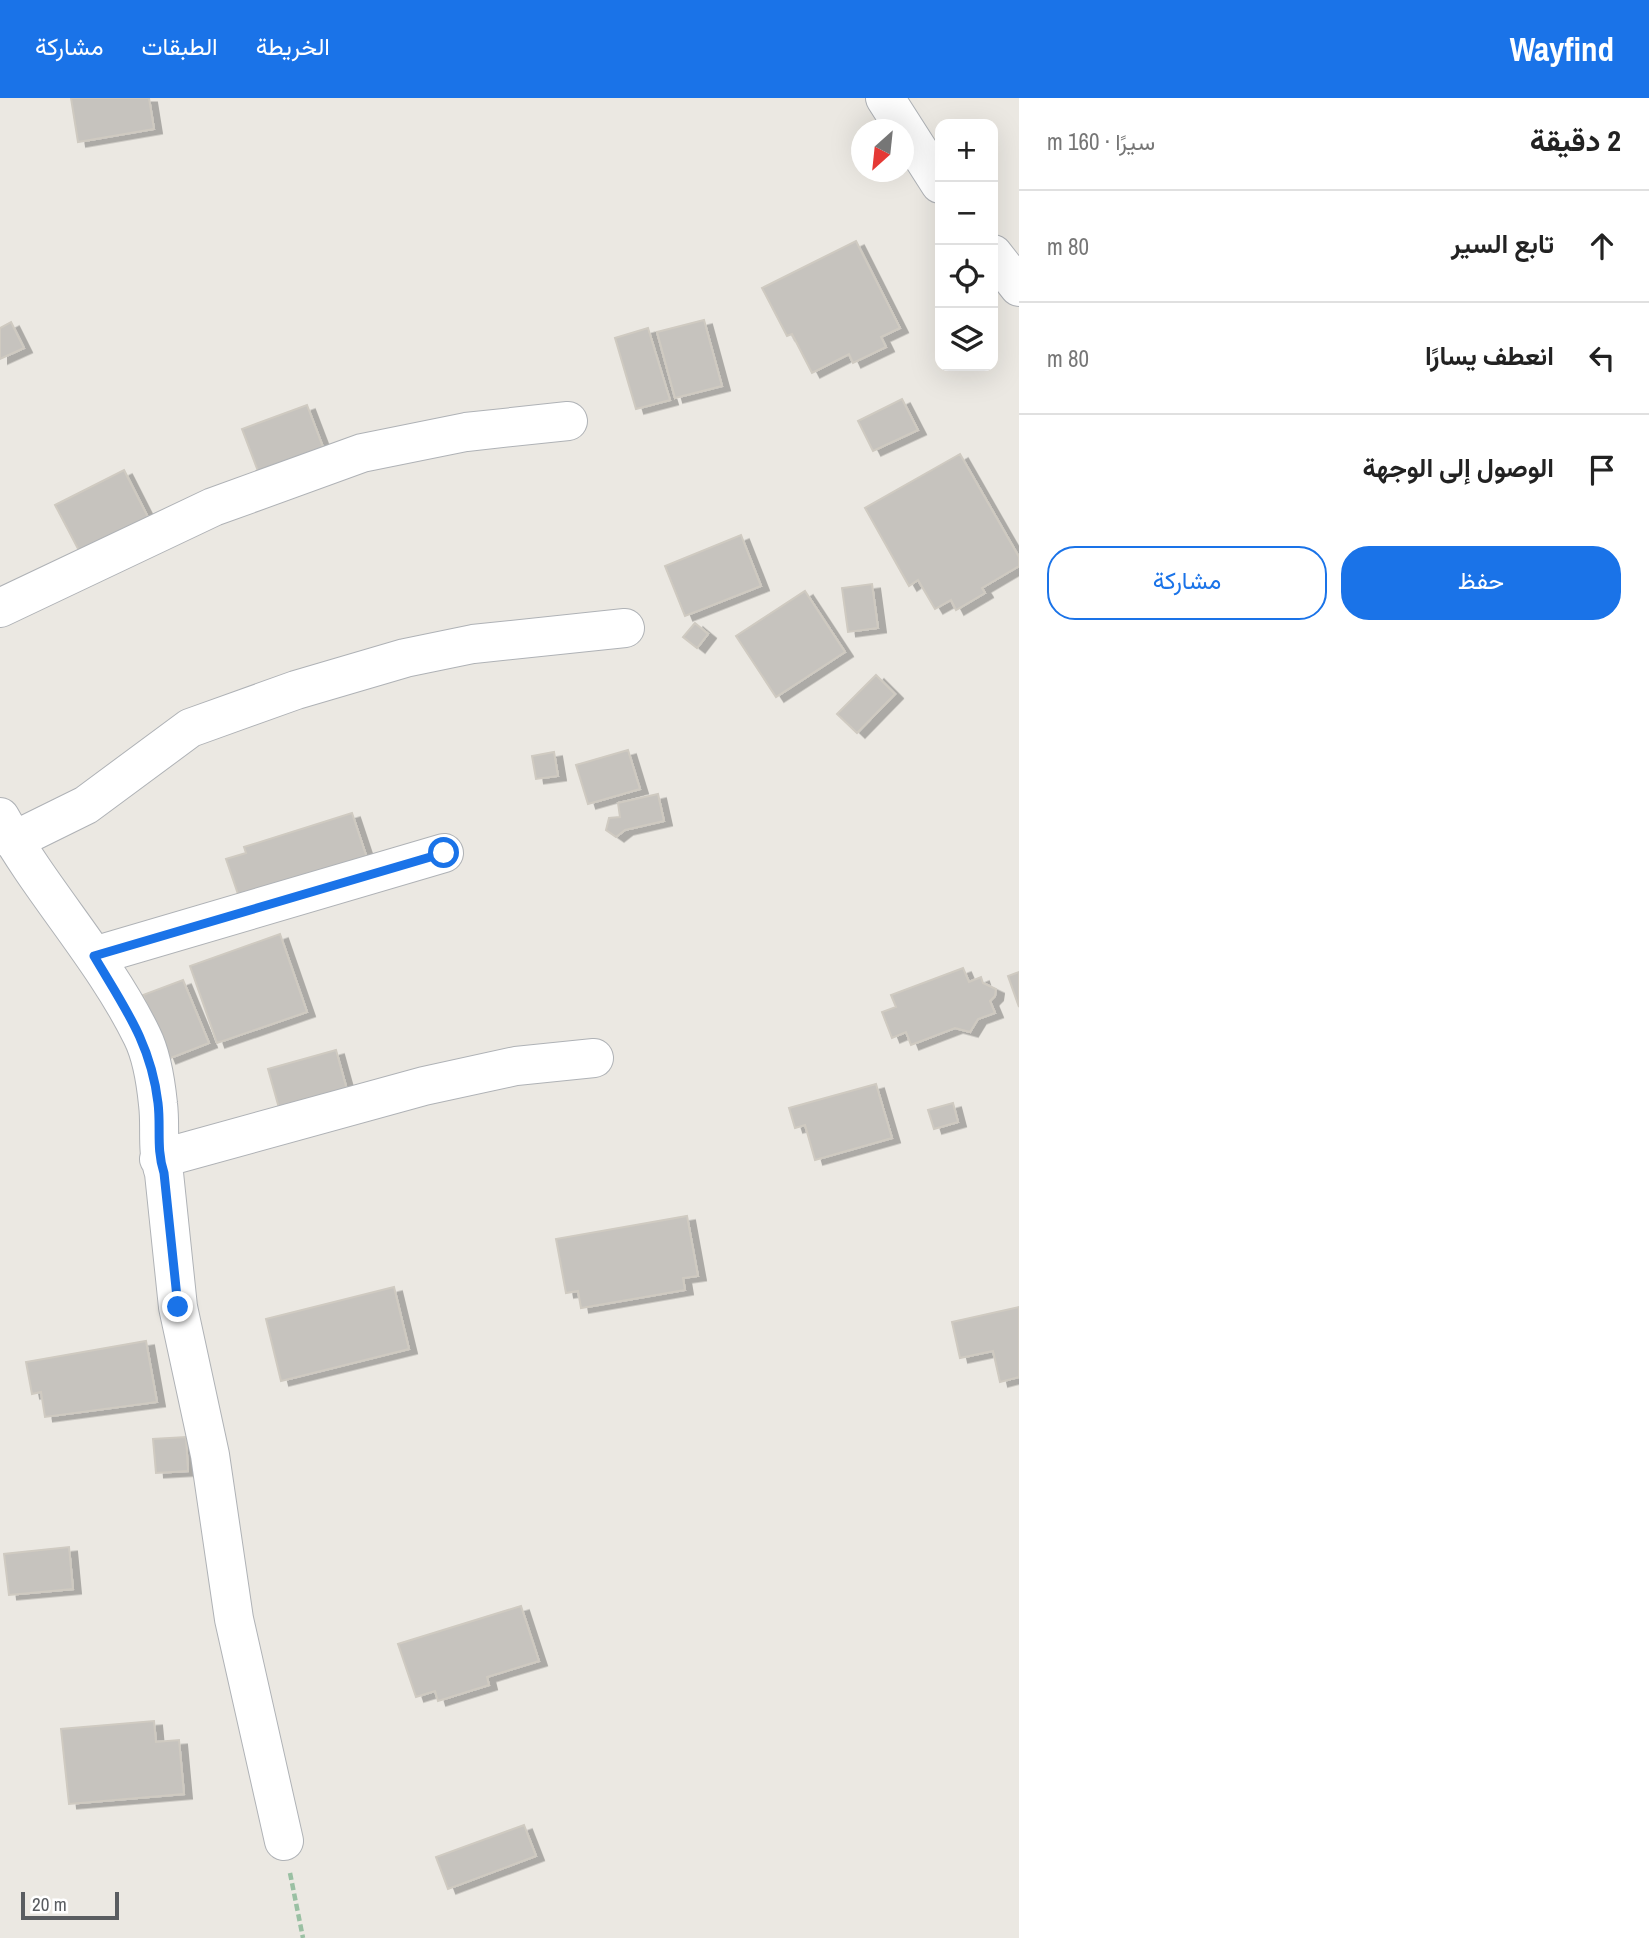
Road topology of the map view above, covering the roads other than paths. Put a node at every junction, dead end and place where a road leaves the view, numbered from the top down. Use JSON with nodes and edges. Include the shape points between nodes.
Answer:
{"nodes":[{"id":1,"x":885,"y":98,"type":"edge"},
{"id":2,"x":939,"y":182,"type":"edge"},
{"id":3,"x":998,"y":260,"type":"edge"},
{"id":4,"x":1019,"y":287,"type":"edge"},
{"id":5,"x":568,"y":421,"type":"dead end"},
{"id":6,"x":0,"y":608,"type":"edge"},
{"id":7,"x":625,"y":628,"type":"dead end"},
{"id":8,"x":7,"y":829,"type":"edge"},
{"id":9,"x":444,"y":853,"type":"dead end"},
{"id":10,"x":94,"y":956,"type":"junction"},
{"id":11,"x":594,"y":1058,"type":"dead end"},
{"id":12,"x":159,"y":1159,"type":"junction"},
{"id":13,"x":284,"y":1841,"type":"road end"}],
"edges":[{"from":1,"to":2,"type":"street"},
{"from":3,"to":4,"type":"street"},
{"from":5,"to":6,"type":"street","via":[[466,432],[362,453],[212,507]]},
{"from":7,"to":8,"type":"street","via":[[473,643],[296,690],[190,728],[86,805]]},
{"from":8,"to":10,"type":"street"},
{"from":9,"to":10,"type":"street"},
{"from":10,"to":12,"type":"street","via":[[143,1038],[159,1104]]},
{"from":11,"to":12,"type":"street","via":[[516,1066],[424,1086]]},
{"from":12,"to":13,"type":"street","via":[[178,1307],[210,1455],[234,1619]]}]}
